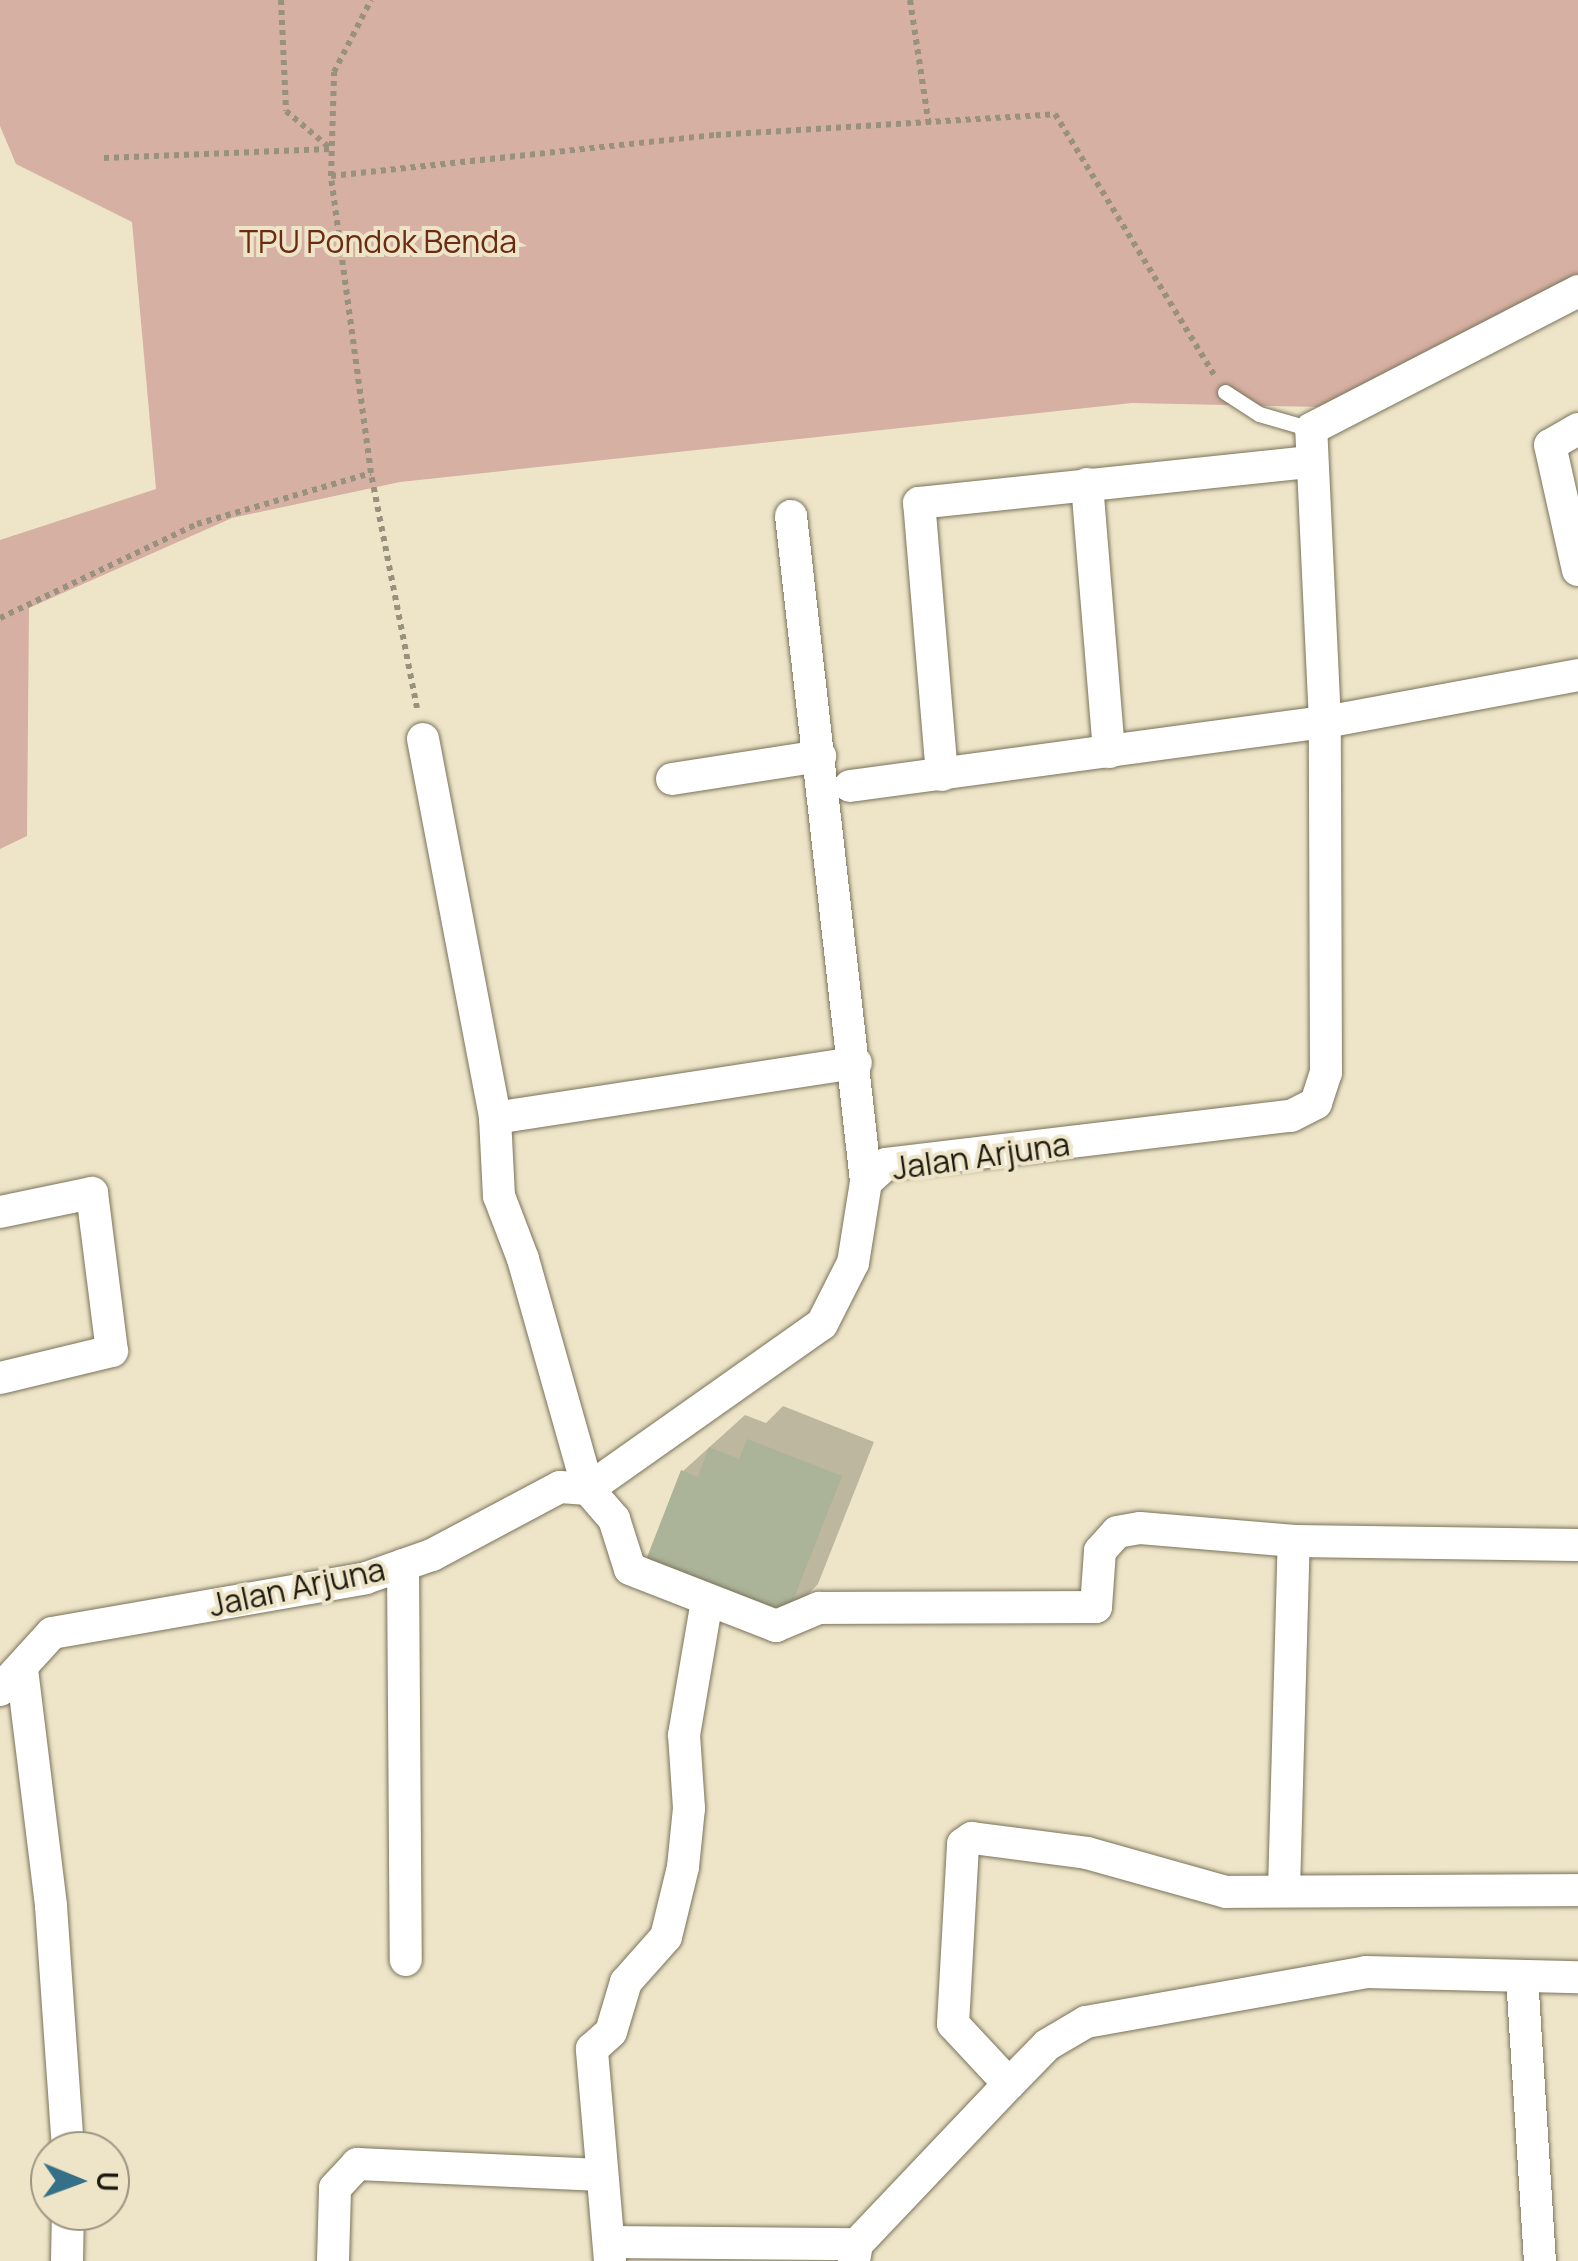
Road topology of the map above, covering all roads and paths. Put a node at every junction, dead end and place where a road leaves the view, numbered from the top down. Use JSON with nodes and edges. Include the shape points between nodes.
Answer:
{"nodes":[{"id":1,"x":281,"y":0,"type":"edge"},
{"id":2,"x":371,"y":0,"type":"edge"},
{"id":3,"x":910,"y":0,"type":"edge"},
{"id":4,"x":929,"y":126,"type":"junction"},
{"id":5,"x":330,"y":149,"type":"junction"},
{"id":6,"x":104,"y":158,"type":"dead end"},
{"id":7,"x":330,"y":176,"type":"junction"},
{"id":8,"x":1578,"y":290,"type":"edge"},
{"id":9,"x":1225,"y":392,"type":"joint"},
{"id":10,"x":1578,"y":428,"type":"edge"},
{"id":11,"x":1311,"y":429,"type":"junction"},
{"id":12,"x":1310,"y":462,"type":"junction"},
{"id":13,"x":372,"y":473,"type":"junction"},
{"id":14,"x":1087,"y":484,"type":"junction"},
{"id":15,"x":791,"y":516,"type":"dead end"},
{"id":16,"x":1578,"y":570,"type":"edge"},
{"id":17,"x":0,"y":618,"type":"edge"},
{"id":18,"x":1578,"y":675,"type":"edge"},
{"id":19,"x":1325,"y":722,"type":"junction"},
{"id":20,"x":423,"y":740,"type":"joint"},
{"id":21,"x":1109,"y":752,"type":"junction"},
{"id":22,"x":820,"y":756,"type":"junction"},
{"id":23,"x":942,"y":775,"type":"junction"},
{"id":24,"x":672,"y":779,"type":"dead end"},
{"id":25,"x":850,"y":786,"type":"dead end"},
{"id":26,"x":856,"y":1063,"type":"junction"},
{"id":27,"x":495,"y":1118,"type":"junction"},
{"id":28,"x":866,"y":1182,"type":"junction"},
{"id":29,"x":0,"y":1212,"type":"edge"},
{"id":30,"x":0,"y":1378,"type":"edge"},
{"id":31,"x":588,"y":1489,"type":"junction"},
{"id":32,"x":1294,"y":1541,"type":"junction"},
{"id":33,"x":1578,"y":1546,"type":"edge"},
{"id":34,"x":403,"y":1565,"type":"junction"},
{"id":35,"x":707,"y":1600,"type":"junction"},
{"id":36,"x":11,"y":1679,"type":"edge"},
{"id":37,"x":1284,"y":1890,"type":"junction"},
{"id":38,"x":1578,"y":1890,"type":"edge"},
{"id":39,"x":406,"y":1960,"type":"dead end"},
{"id":40,"x":1522,"y":1976,"type":"junction"},
{"id":41,"x":1578,"y":1977,"type":"edge"},
{"id":42,"x":1008,"y":2084,"type":"junction"},
{"id":43,"x":67,"y":2131,"type":"edge"},
{"id":44,"x":602,"y":2176,"type":"junction"},
{"id":45,"x":68,"y":2231,"type":"edge"},
{"id":46,"x":609,"y":2251,"type":"edge"},
{"id":47,"x":856,"y":2252,"type":"edge"},
{"id":48,"x":67,"y":2261,"type":"edge"},
{"id":49,"x":333,"y":2261,"type":"edge"},
{"id":50,"x":1540,"y":2261,"type":"edge"}],
"edges":[{"from":1,"to":5,"type":"path","via":[[286,111]]},
{"from":2,"to":5,"type":"path","via":[[339,56],[330,94]]},
{"from":3,"to":4,"type":"path"},
{"from":4,"to":7,"type":"path","via":[[716,135]]},
{"from":4,"to":9,"type":"path","via":[[1056,114]]},
{"from":5,"to":6,"type":"path"},
{"from":5,"to":7,"type":"path"},
{"from":7,"to":13,"type":"path"},
{"from":8,"to":11,"type":"street"},
{"from":9,"to":11,"type":"lane","via":[[1259,414]]},
{"from":10,"to":16,"type":"street","via":[[1550,445]]},
{"from":11,"to":12,"type":"street","name":"Jalan Arjuna"},
{"from":12,"to":14,"type":"street"},
{"from":12,"to":19,"type":"street","name":"Jalan Arjuna"},
{"from":13,"to":17,"type":"path","via":[[197,524]]},
{"from":13,"to":20,"type":"path"},
{"from":14,"to":21,"type":"street"},
{"from":14,"to":23,"type":"street","via":[[919,503]]},
{"from":15,"to":22,"type":"street"},
{"from":18,"to":19,"type":"street"},
{"from":19,"to":21,"type":"street"},
{"from":19,"to":28,"type":"street","name":"Jalan Arjuna","via":[[1326,1074],[1316,1102],[1291,1116],[886,1164]]},
{"from":20,"to":27,"type":"street"},
{"from":21,"to":23,"type":"street"},
{"from":22,"to":24,"type":"street"},
{"from":22,"to":26,"type":"street"},
{"from":23,"to":25,"type":"street"},
{"from":26,"to":27,"type":"street"},
{"from":26,"to":28,"type":"street"},
{"from":27,"to":31,"type":"street","via":[[499,1196]]},
{"from":28,"to":31,"type":"street","name":"Jalan Arjuna","via":[[853,1262],[822,1324]]},
{"from":29,"to":30,"type":"street","via":[[92,1193],[112,1351]]},
{"from":31,"to":34,"type":"street","name":"Jalan Arjuna","via":[[560,1486]]},
{"from":31,"to":35,"type":"street","via":[[614,1519],[630,1569]]},
{"from":32,"to":33,"type":"street"},
{"from":32,"to":35,"type":"street","via":[[1116,1532],[1100,1552],[1096,1607],[819,1608],[776,1626]]},
{"from":32,"to":37,"type":"street"},
{"from":34,"to":36,"type":"street","name":"Jalan Arjuna","via":[[366,1578],[52,1633]]},
{"from":34,"to":39,"type":"street"},
{"from":35,"to":44,"type":"street","via":[[684,1735],[688,1808],[682,1867],[666,1938],[626,1982],[611,2032],[592,2049]]},
{"from":36,"to":43,"type":"street","via":[[51,1906]]},
{"from":37,"to":38,"type":"street"},
{"from":37,"to":42,"type":"street","via":[[1208,1889],[1087,1853],[968,1839],[953,2024]]},
{"from":40,"to":41,"type":"street"},
{"from":40,"to":42,"type":"street","via":[[1366,1972],[1127,2012],[1066,2032]]},
{"from":40,"to":50,"type":"street"},
{"from":42,"to":47,"type":"street"},
{"from":44,"to":46,"type":"street"},
{"from":44,"to":49,"type":"street","via":[[358,2164],[341,2174],[335,2188]]},
{"from":45,"to":48,"type":"street"},
{"from":46,"to":47,"type":"street"}]}
